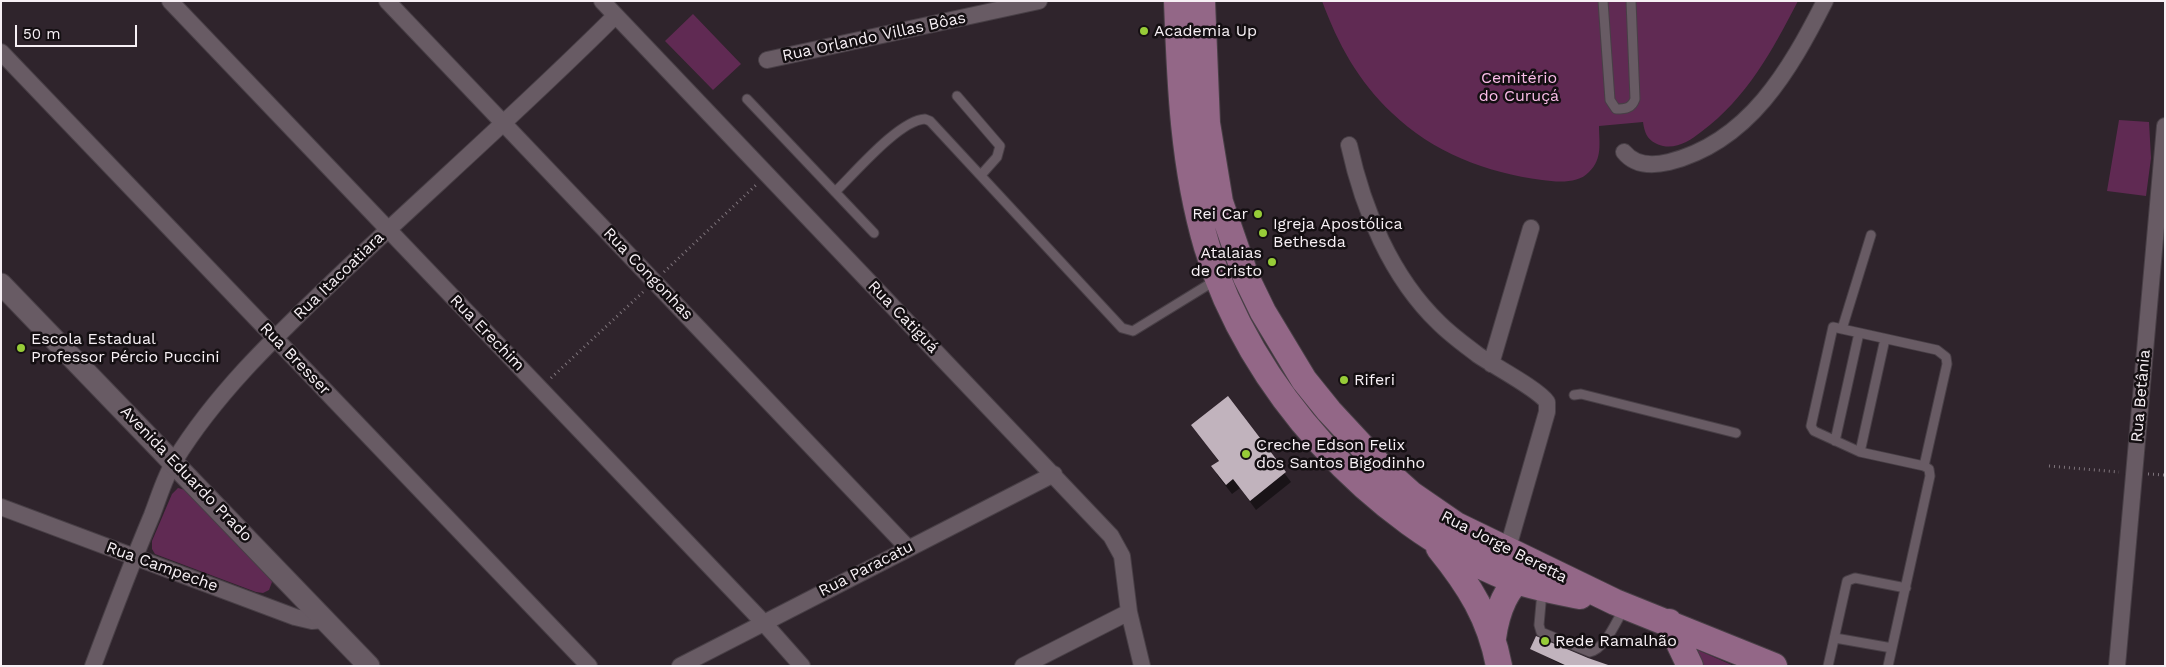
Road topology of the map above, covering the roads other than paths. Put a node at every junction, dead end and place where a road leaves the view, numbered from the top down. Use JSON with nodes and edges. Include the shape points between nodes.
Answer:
{"nodes":[{"id":1,"x":170,"y":1,"type":"edge"},
{"id":2,"x":387,"y":1,"type":"edge"},
{"id":3,"x":602,"y":1,"type":"edge"},
{"id":4,"x":1039,"y":1,"type":"edge"},
{"id":5,"x":1177,"y":1,"type":"edge"},
{"id":6,"x":1202,"y":1,"type":"edge"},
{"id":7,"x":1603,"y":1,"type":"edge"},
{"id":8,"x":1631,"y":1,"type":"edge"},
{"id":9,"x":1825,"y":1,"type":"edge"},
{"id":10,"x":615,"y":16,"type":"junction"},
{"id":11,"x":1,"y":52,"type":"edge"},
{"id":12,"x":767,"y":60,"type":"dead end"},
{"id":13,"x":957,"y":96,"type":"dead end"},
{"id":14,"x":747,"y":100,"type":"dead end"},
{"id":15,"x":504,"y":124,"type":"junction"},
{"id":16,"x":2165,"y":126,"type":"edge"},
{"id":17,"x":1349,"y":145,"type":"dead end"},
{"id":18,"x":1624,"y":152,"type":"dead end"},
{"id":19,"x":981,"y":176,"type":"junction"},
{"id":20,"x":835,"y":192,"type":"junction"},
{"id":21,"x":1531,"y":228,"type":"dead end"},
{"id":22,"x":388,"y":230,"type":"junction"},
{"id":23,"x":874,"y":234,"type":"dead end"},
{"id":24,"x":1872,"y":236,"type":"dead end"},
{"id":25,"x":1218,"y":278,"type":"junction"},
{"id":26,"x":1,"y":284,"type":"edge"},
{"id":27,"x":1842,"y":329,"type":"junction"},
{"id":28,"x":1859,"y":333,"type":"junction"},
{"id":29,"x":274,"y":338,"type":"junction"},
{"id":30,"x":1885,"y":338,"type":"junction"},
{"id":31,"x":1491,"y":364,"type":"junction"},
{"id":32,"x":1574,"y":395,"type":"dead end"},
{"id":33,"x":1736,"y":433,"type":"dead end"},
{"id":34,"x":1835,"y":441,"type":"junction"},
{"id":35,"x":1860,"y":452,"type":"junction"},
{"id":36,"x":174,"y":462,"type":"junction"},
{"id":37,"x":1924,"y":466,"type":"junction"},
{"id":38,"x":1054,"y":474,"type":"junction"},
{"id":39,"x":1,"y":507,"type":"edge"},
{"id":40,"x":1431,"y":537,"type":"junction"},
{"id":41,"x":908,"y":548,"type":"junction"},
{"id":42,"x":1507,"y":551,"type":"junction"},
{"id":43,"x":134,"y":557,"type":"junction"},
{"id":44,"x":1518,"y":582,"type":"junction"},
{"id":45,"x":1906,"y":588,"type":"junction"},
{"id":46,"x":1543,"y":589,"type":"junction"},
{"id":47,"x":1620,"y":604,"type":"junction"},
{"id":48,"x":1129,"y":612,"type":"junction"},
{"id":49,"x":325,"y":620,"type":"junction"},
{"id":50,"x":763,"y":622,"type":"junction"},
{"id":51,"x":1670,"y":622,"type":"junction"},
{"id":52,"x":1493,"y":638,"type":"junction"},
{"id":53,"x":1834,"y":638,"type":"junction"},
{"id":54,"x":1892,"y":648,"type":"junction"},
{"id":55,"x":94,"y":666,"type":"edge"},
{"id":56,"x":369,"y":666,"type":"edge"},
{"id":57,"x":589,"y":666,"type":"edge"},
{"id":58,"x":680,"y":666,"type":"edge"},
{"id":59,"x":802,"y":666,"type":"edge"},
{"id":60,"x":1023,"y":666,"type":"edge"},
{"id":61,"x":1142,"y":666,"type":"edge"},
{"id":62,"x":1499,"y":666,"type":"edge"},
{"id":63,"x":1690,"y":666,"type":"edge"},
{"id":64,"x":1774,"y":666,"type":"edge"},
{"id":65,"x":1828,"y":666,"type":"edge"},
{"id":66,"x":1888,"y":666,"type":"edge"},
{"id":67,"x":2117,"y":666,"type":"edge"}],
"edges":[{"from":1,"to":22,"type":"street","name":"Rua Erechim"},
{"from":2,"to":15,"type":"street","name":"Rua Congonhas"},
{"from":3,"to":10,"type":"street","name":"Rua Catiguá"},
{"from":4,"to":12,"type":"street","name":"Rua Orlando Villas Bôas"},
{"from":5,"to":25,"type":"main road","name":"Rua Jorge Beretta","via":[[1181,100],[1188,165],[1200,223]]},
{"from":6,"to":42,"type":"main road","name":"Rua Jorge Beretta","via":[[1207,123],[1220,202],[1246,277],[1263,312],[1304,380],[1328,411],[1382,468],[1432,510]]},
{"from":7,"to":8,"type":"lane","via":[[1610,100],[1616,109],[1628,108],[1635,98]]},
{"from":9,"to":18,"type":"street","via":[[1781,79],[1736,128],[1705,149],[1661,164],[1639,164]]},
{"from":10,"to":15,"type":"street","name":"Rua Itacoatiara"},
{"from":10,"to":38,"type":"street","name":"Rua Catiguá"},
{"from":11,"to":29,"type":"street","name":"Rua Bresser"},
{"from":13,"to":19,"type":"lane","via":[[1000,146],[998,157]]},
{"from":14,"to":20,"type":"lane"},
{"from":15,"to":22,"type":"street","name":"Rua Itacoatiara"},
{"from":15,"to":41,"type":"street","name":"Rua Congonhas"},
{"from":16,"to":67,"type":"street","name":"Rua Betânia"},
{"from":17,"to":31,"type":"street","via":[[1363,197],[1396,268],[1439,323]]},
{"from":19,"to":20,"type":"lane","via":[[930,121],[920,119],[896,134]]},
{"from":19,"to":25,"type":"lane","via":[[1110,316],[1127,330],[1136,329]]},
{"from":20,"to":23,"type":"lane"},
{"from":21,"to":31,"type":"street"},
{"from":22,"to":29,"type":"street","name":"Rua Itacoatiara"},
{"from":22,"to":50,"type":"street","name":"Rua Erechim"},
{"from":24,"to":27,"type":"lane"},
{"from":25,"to":40,"type":"main road","name":"Rua Jorge Beretta","via":[[1260,361],[1308,428],[1365,487]]},
{"from":26,"to":36,"type":"street","name":"Avenida Eduardo Prado"},
{"from":27,"to":28,"type":"lane"},
{"from":27,"to":34,"type":"lane","via":[[1833,327],[1810,422],[1814,431]]},
{"from":28,"to":30,"type":"lane"},
{"from":28,"to":34,"type":"lane"},
{"from":29,"to":36,"type":"street","name":"Rua Itacoatiara","via":[[198,426]]},
{"from":29,"to":57,"type":"street","name":"Rua Bresser"},
{"from":30,"to":35,"type":"lane"},
{"from":30,"to":37,"type":"lane","via":[[1937,350],[1946,357]]},
{"from":31,"to":42,"type":"street","via":[[1548,402]]},
{"from":32,"to":33,"type":"lane","via":[[1582,394]]},
{"from":34,"to":35,"type":"lane"},
{"from":35,"to":37,"type":"lane"},
{"from":36,"to":43,"type":"street","name":"Rua Itacoatiara"},
{"from":36,"to":49,"type":"street","name":"Avenida Eduardo Prado"},
{"from":37,"to":45,"type":"lane","via":[[1930,476]]},
{"from":38,"to":41,"type":"street","name":"Rua Paracatu"},
{"from":38,"to":48,"type":"street","name":"Rua Catiguá","via":[[1116,542],[1122,556]]},
{"from":39,"to":43,"type":"street","name":"Rua Campeche"},
{"from":40,"to":44,"type":"main road","name":"Rua Jorge Beretta"},
{"from":40,"to":52,"type":"main road","via":[[1474,596]]},
{"from":41,"to":50,"type":"street","name":"Rua Paracatu"},
{"from":42,"to":47,"type":"main road","name":"Rua Jorge Beretta"},
{"from":43,"to":49,"type":"street","name":"Rua Campeche","via":[[295,617]]},
{"from":43,"to":55,"type":"street","name":"Rua Itacoatiara"},
{"from":44,"to":46,"type":"main road","name":"Rua Jorge Beretta"},
{"from":44,"to":47,"type":"main road","via":[[1525,576],[1537,575]]},
{"from":44,"to":52,"type":"main road","via":[[1499,609]]},
{"from":45,"to":53,"type":"lane","via":[[1851,578],[1847,581]]},
{"from":45,"to":54,"type":"lane"},
{"from":46,"to":47,"type":"main road","name":"Rua Jorge Beretta"},
{"from":46,"to":47,"type":"lane","via":[[1540,632],[1586,651],[1600,647]]},
{"from":47,"to":51,"type":"main road","name":"Rua Jorge Beretta"},
{"from":48,"to":60,"type":"street"},
{"from":48,"to":61,"type":"street","name":"Rua Catiguá"},
{"from":49,"to":56,"type":"street","name":"Avenida Eduardo Prado"},
{"from":50,"to":58,"type":"street","name":"Rua Paracatu"},
{"from":50,"to":59,"type":"street","name":"Rua Erechim"},
{"from":51,"to":63,"type":"main road"},
{"from":51,"to":64,"type":"main road","name":"Rua Jorge Beretta"},
{"from":52,"to":62,"type":"main road"},
{"from":53,"to":54,"type":"lane"},
{"from":53,"to":65,"type":"lane"},
{"from":54,"to":66,"type":"lane"}]}
